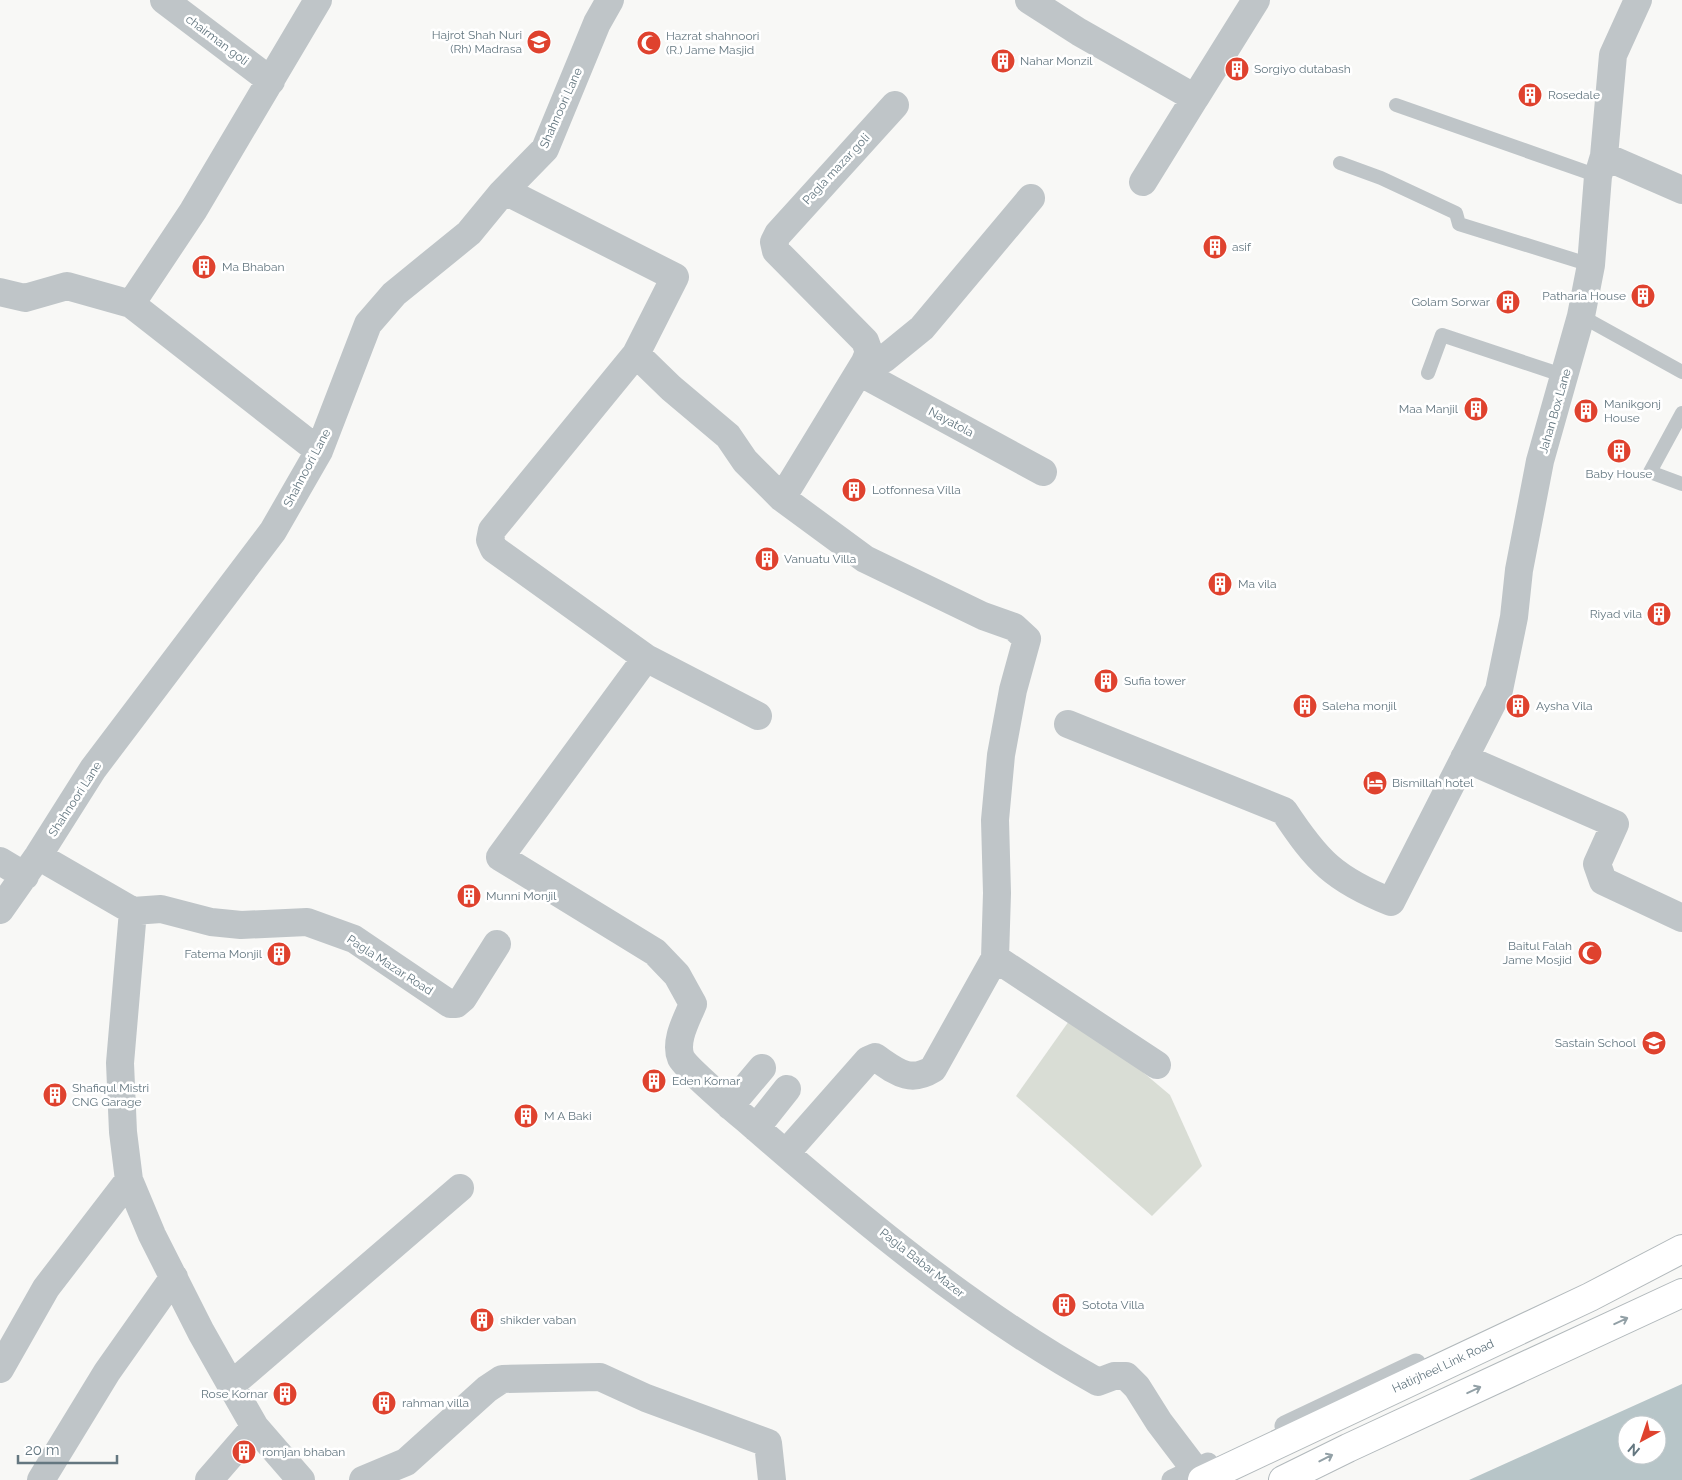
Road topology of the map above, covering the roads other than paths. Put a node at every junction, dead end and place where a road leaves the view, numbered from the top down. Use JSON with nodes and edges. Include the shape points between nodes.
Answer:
{"nodes":[{"id":1,"x":164,"y":0,"type":"edge"},
{"id":2,"x":318,"y":0,"type":"edge"},
{"id":3,"x":610,"y":0,"type":"edge"},
{"id":4,"x":1029,"y":0,"type":"edge"},
{"id":5,"x":1256,"y":0,"type":"edge"},
{"id":6,"x":1638,"y":0,"type":"edge"},
{"id":7,"x":271,"y":81,"type":"junction"},
{"id":8,"x":1195,"y":98,"type":"junction"},
{"id":9,"x":1396,"y":104,"type":"dead end"},
{"id":10,"x":895,"y":105,"type":"dead end"},
{"id":11,"x":1340,"y":163,"type":"dead end"},
{"id":12,"x":1601,"y":166,"type":"junction"},
{"id":13,"x":1143,"y":182,"type":"dead end"},
{"id":14,"x":1682,"y":190,"type":"edge"},
{"id":15,"x":502,"y":193,"type":"junction"},
{"id":16,"x":1030,"y":198,"type":"dead end"},
{"id":17,"x":1591,"y":265,"type":"junction"},
{"id":18,"x":0,"y":292,"type":"edge"},
{"id":19,"x":131,"y":304,"type":"junction"},
{"id":20,"x":1581,"y":316,"type":"junction"},
{"id":21,"x":636,"y":354,"type":"junction"},
{"id":22,"x":862,"y":367,"type":"junction"},
{"id":23,"x":1682,"y":372,"type":"edge"},
{"id":24,"x":1428,"y":373,"type":"dead end"},
{"id":25,"x":1565,"y":376,"type":"junction"},
{"id":26,"x":1682,"y":413,"type":"edge"},
{"id":27,"x":319,"y":451,"type":"junction"},
{"id":28,"x":1043,"y":472,"type":"dead end"},
{"id":29,"x":1682,"y":484,"type":"edge"},
{"id":30,"x":782,"y":498,"type":"junction"},
{"id":31,"x":646,"y":658,"type":"junction"},
{"id":32,"x":758,"y":716,"type":"dead end"},
{"id":33,"x":1068,"y":724,"type":"dead end"},
{"id":34,"x":1464,"y":758,"type":"junction"},
{"id":35,"x":0,"y":861,"type":"edge"},
{"id":36,"x":32,"y":866,"type":"junction"},
{"id":37,"x":0,"y":910,"type":"edge"},
{"id":38,"x":133,"y":911,"type":"junction"},
{"id":39,"x":1682,"y":918,"type":"edge"},
{"id":40,"x":497,"y":944,"type":"dead end"},
{"id":41,"x":995,"y":958,"type":"junction"},
{"id":42,"x":1157,"y":1065,"type":"dead end"},
{"id":43,"x":762,"y":1068,"type":"dead end"},
{"id":44,"x":787,"y":1089,"type":"dead end"},
{"id":45,"x":730,"y":1106,"type":"junction"},
{"id":46,"x":756,"y":1128,"type":"junction"},
{"id":47,"x":786,"y":1153,"type":"junction"},
{"id":48,"x":129,"y":1180,"type":"junction"},
{"id":49,"x":460,"y":1188,"type":"dead end"},
{"id":50,"x":1682,"y":1241,"type":"edge"},
{"id":51,"x":1682,"y":1249,"type":"edge"},
{"id":52,"x":174,"y":1277,"type":"junction"},
{"id":53,"x":1682,"y":1293,"type":"edge"},
{"id":54,"x":0,"y":1369,"type":"edge"},
{"id":55,"x":231,"y":1385,"type":"junction"},
{"id":56,"x":255,"y":1427,"type":"junction"},
{"id":57,"x":41,"y":1480,"type":"edge"},
{"id":58,"x":209,"y":1480,"type":"edge"},
{"id":59,"x":300,"y":1480,"type":"edge"},
{"id":60,"x":363,"y":1480,"type":"edge"},
{"id":61,"x":772,"y":1480,"type":"edge"},
{"id":62,"x":1172,"y":1480,"type":"edge"},
{"id":63,"x":1202,"y":1480,"type":"edge"},
{"id":64,"x":1283,"y":1480,"type":"edge"}],
"edges":[{"from":1,"to":7,"type":"street","name":"chairman goli"},
{"from":2,"to":7,"type":"street"},
{"from":3,"to":15,"type":"street","name":"Shahnoori Lane","via":[[597,23],[545,149]]},
{"from":4,"to":8,"type":"street"},
{"from":5,"to":8,"type":"street"},
{"from":6,"to":12,"type":"street","name":"Jahan Box Lane","via":[[1613,55]]},
{"from":7,"to":19,"type":"street","via":[[193,211]]},
{"from":8,"to":13,"type":"street"},
{"from":9,"to":12,"type":"lane"},
{"from":10,"to":22,"type":"street","name":"Pagla mazar goli","via":[[774,242],[776,251],[865,341],[869,352]]},
{"from":11,"to":17,"type":"lane","via":[[1381,178],[1456,214],[1459,224]]},
{"from":12,"to":14,"type":"street"},
{"from":12,"to":17,"type":"street","name":"Jahan Box Lane"},
{"from":15,"to":21,"type":"street","via":[[511,194],[675,277]]},
{"from":15,"to":27,"type":"street","name":"Shahnoori Lane","via":[[469,233],[394,294],[368,324]]},
{"from":16,"to":22,"type":"street","via":[[922,328],[884,359]]},
{"from":17,"to":20,"type":"street","name":"Jahan Box Lane"},
{"from":18,"to":19,"type":"street","via":[[25,298],[67,286]]},
{"from":19,"to":27,"type":"street"},
{"from":20,"to":23,"type":"lane"},
{"from":20,"to":25,"type":"street","name":"Jahan Box Lane"},
{"from":21,"to":30,"type":"street","via":[[728,436],[745,461]]},
{"from":21,"to":31,"type":"street","via":[[492,530],[490,540],[494,549]]},
{"from":22,"to":28,"type":"street","name":"Nayatola"},
{"from":22,"to":30,"type":"street"},
{"from":24,"to":25,"type":"lane","via":[[1442,335]]},
{"from":25,"to":34,"type":"street","name":"Jahan Box Lane","via":[[1540,461],[1499,690]]},
{"from":26,"to":29,"type":"lane","via":[[1650,472]]},
{"from":27,"to":36,"type":"street","name":"Shahnoori Lane","via":[[273,531],[93,769]]},
{"from":30,"to":41,"type":"street","via":[[865,559],[983,616],[1014,627],[1027,639],[1013,690],[1001,756],[995,820]]},
{"from":31,"to":32,"type":"street"},
{"from":31,"to":45,"type":"street","name":"Pagla Babar Mazer","via":[[500,857],[655,952],[677,975],[692,1004],[681,1036],[682,1059]]},
{"from":33,"to":34,"type":"street","name":"Jahan Box Lane","via":[[1284,811],[1304,842],[1329,869],[1359,889],[1391,902]]},
{"from":34,"to":39,"type":"street","via":[[1615,824],[1596,864],[1603,881]]},
{"from":35,"to":36,"type":"street"},
{"from":36,"to":37,"type":"street","name":"Shahnoori Lane"},
{"from":36,"to":38,"type":"street"},
{"from":38,"to":40,"type":"street","name":"Pagla Mazar Road","via":[[161,909],[211,922],[241,925],[307,922],[354,939],[450,1004],[456,1004],[463,998]]},
{"from":38,"to":48,"type":"street","via":[[120,1063]]},
{"from":41,"to":42,"type":"street"},
{"from":41,"to":47,"type":"street","via":[[934,1069],[912,1076],[899,1073],[875,1058],[868,1060]]},
{"from":43,"to":45,"type":"street"},
{"from":44,"to":46,"type":"street"},
{"from":45,"to":46,"type":"street","name":"Pagla Babar Mazer"},
{"from":46,"to":47,"type":"street","name":"Pagla Babar Mazer"},
{"from":47,"to":63,"type":"street","name":"Pagla Babar Mazer","via":[[899,1246],[1030,1343],[1098,1382],[1114,1376],[1126,1376]]},
{"from":48,"to":52,"type":"street"},
{"from":48,"to":54,"type":"street","via":[[46,1288]]},
{"from":49,"to":55,"type":"street"},
{"from":50,"to":62,"type":"street"},
{"from":51,"to":63,"type":"main road","name":"Hatirjheel Link Road","via":[[1590,1297]]},
{"from":52,"to":55,"type":"street"},
{"from":52,"to":57,"type":"street","via":[[107,1372]]},
{"from":64,"to":53,"type":"main road","one_way":true},
{"from":55,"to":56,"type":"street"},
{"from":56,"to":58,"type":"street"},
{"from":56,"to":59,"type":"street"},
{"from":60,"to":61,"type":"street","via":[[406,1462],[502,1378],[600,1377],[646,1398],[768,1443]]}]}
